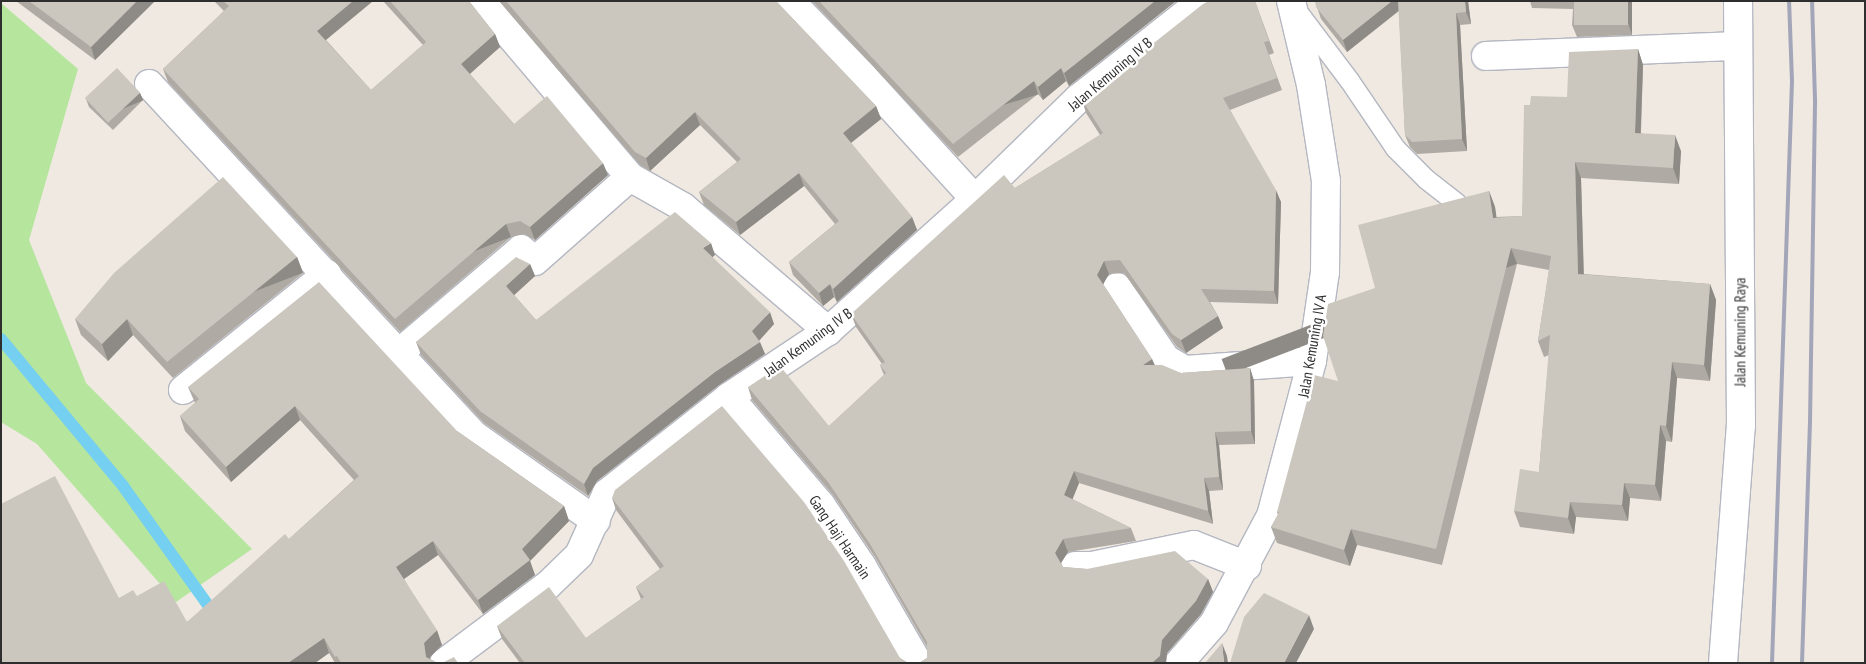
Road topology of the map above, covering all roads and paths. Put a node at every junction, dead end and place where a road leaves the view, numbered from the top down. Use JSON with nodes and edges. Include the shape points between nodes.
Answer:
{"nodes":[{"id":1,"x":481,"y":1,"type":"edge"},
{"id":2,"x":790,"y":1,"type":"edge"},
{"id":3,"x":1202,"y":1,"type":"edge"},
{"id":4,"x":1738,"y":1,"type":"edge"},
{"id":5,"x":1291,"y":3,"type":"edge"},
{"id":6,"x":1738,"y":46,"type":"junction"},
{"id":7,"x":1486,"y":56,"type":"dead end"},
{"id":8,"x":149,"y":84,"type":"dead end"},
{"id":9,"x":630,"y":178,"type":"junction"},
{"id":10,"x":975,"y":199,"type":"junction"},
{"id":11,"x":1457,"y":203,"type":"edge"},
{"id":12,"x":327,"y":274,"type":"junction"},
{"id":13,"x":1118,"y":287,"type":"dead end"},
{"id":14,"x":828,"y":331,"type":"junction"},
{"id":15,"x":399,"y":354,"type":"junction"},
{"id":16,"x":1312,"y":361,"type":"junction"},
{"id":17,"x":183,"y":390,"type":"dead end"},
{"id":18,"x":729,"y":398,"type":"junction"},
{"id":19,"x":596,"y":521,"type":"junction"},
{"id":20,"x":1075,"y":566,"type":"edge"},
{"id":21,"x":1247,"y":566,"type":"junction"},
{"id":22,"x":444,"y":663,"type":"edge"},
{"id":23,"x":918,"y":663,"type":"edge"},
{"id":24,"x":1179,"y":663,"type":"edge"},
{"id":25,"x":1723,"y":663,"type":"edge"}],
"edges":[{"from":1,"to":9,"type":"street"},
{"from":2,"to":10,"type":"street"},
{"from":3,"to":10,"type":"street","name":"Jalan Kemuning IV B","via":[[1079,98]]},
{"from":4,"to":6,"type":"street","name":"Jalan Kemuning Raya"},
{"from":5,"to":11,"type":"lane","via":[[1395,148],[1426,179]]},
{"from":5,"to":16,"type":"street","name":"Jalan Kemuning IV A","via":[[1312,85],[1326,181],[1324,272]]},
{"from":6,"to":7,"type":"street"},
{"from":6,"to":25,"type":"street","name":"Jalan Kemuning Raya","via":[[1741,426]]},
{"from":8,"to":12,"type":"street"},
{"from":9,"to":14,"type":"street","via":[[683,207]]},
{"from":9,"to":15,"type":"street","via":[[535,261],[522,249]]},
{"from":10,"to":14,"type":"street","name":"Jalan Kemuning IV B"},
{"from":12,"to":15,"type":"street"},
{"from":12,"to":17,"type":"street"},
{"from":13,"to":16,"type":"street","via":[[1166,359],[1185,370]]},
{"from":14,"to":18,"type":"street","name":"Jalan Kemuning IV B"},
{"from":15,"to":19,"type":"street","via":[[474,435]]},
{"from":16,"to":21,"type":"street","name":"Jalan Kemuning IV A","via":[[1271,516]]},
{"from":18,"to":19,"type":"street","name":"Jalan Kemuning IV B","via":[[607,493]]},
{"from":18,"to":23,"type":"street","name":"Gang Haji Harmain","via":[[821,505],[862,566]]},
{"from":19,"to":22,"type":"street","name":"Jalan Kemuning IV B","via":[[579,555],[548,585]]},
{"from":20,"to":21,"type":"street","via":[[1092,566],[1194,545]]},
{"from":21,"to":24,"type":"street","name":"Jalan Kemuning IV A","via":[[1214,623]]}]}
